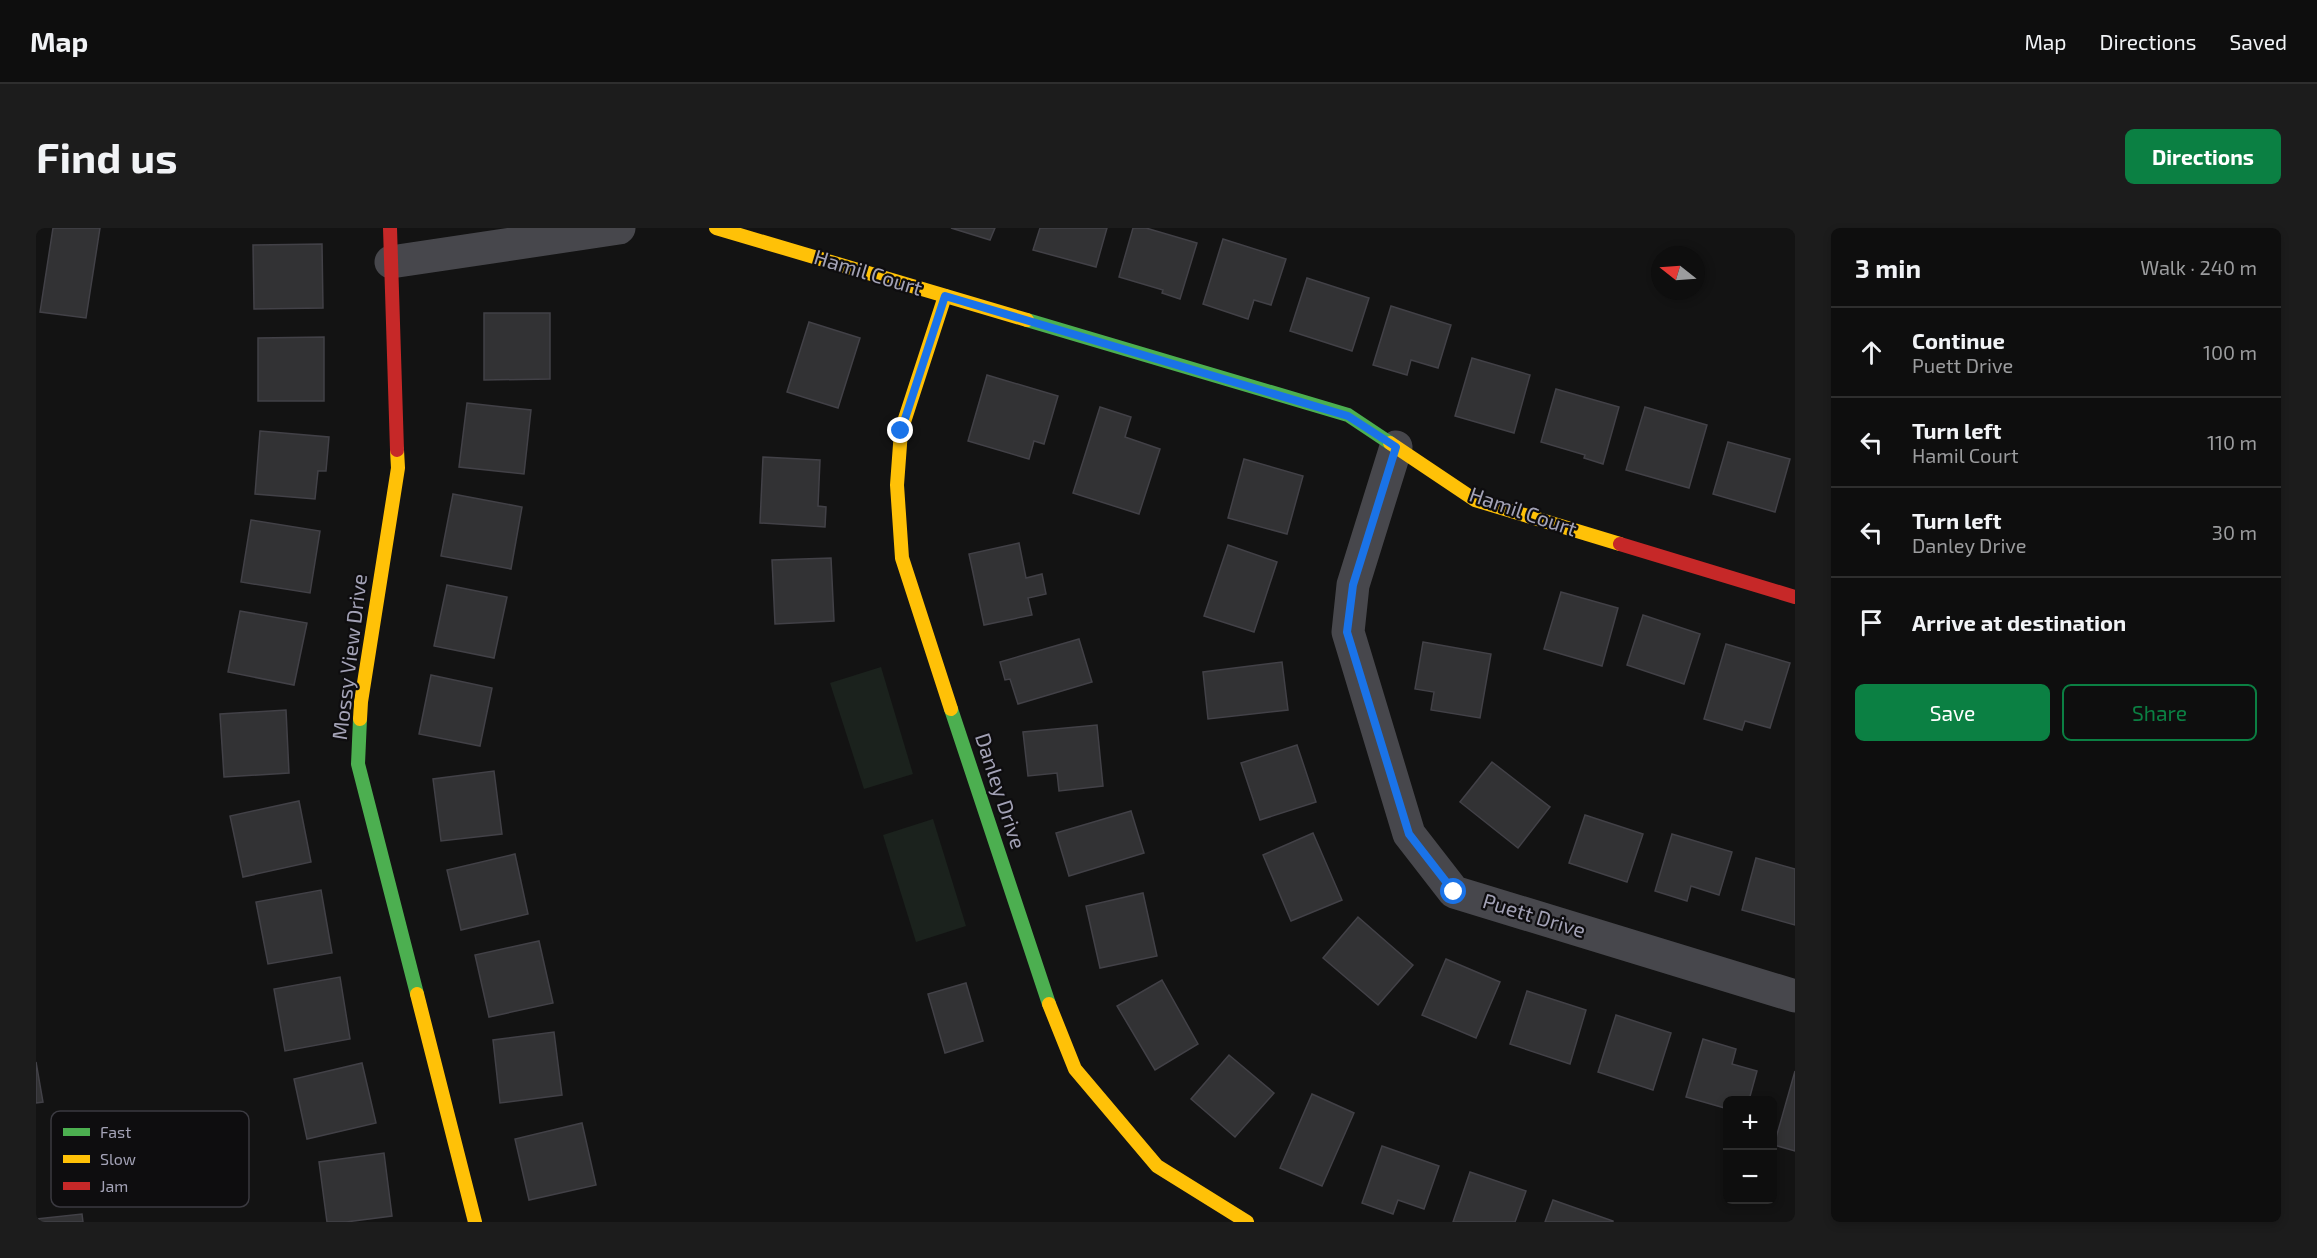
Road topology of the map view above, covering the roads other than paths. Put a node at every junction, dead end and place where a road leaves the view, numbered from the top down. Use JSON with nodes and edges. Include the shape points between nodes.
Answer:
{"nodes":[{"id":1,"x":390,"y":228,"type":"edge"},
{"id":2,"x":619,"y":228,"type":"edge"},
{"id":3,"x":716,"y":228,"type":"edge"},
{"id":4,"x":391,"y":262,"type":"junction"},
{"id":5,"x":945,"y":296,"type":"junction"},
{"id":6,"x":1396,"y":447,"type":"junction"},
{"id":7,"x":1795,"y":597,"type":"edge"},
{"id":8,"x":1795,"y":996,"type":"edge"},
{"id":9,"x":475,"y":1222,"type":"edge"},
{"id":10,"x":1247,"y":1222,"type":"edge"}],
"edges":[{"from":1,"to":4,"type":"street","name":"Mossy View Drive"},
{"from":2,"to":4,"type":"street"},
{"from":3,"to":5,"type":"street","name":"Hamil Court"},
{"from":4,"to":9,"type":"street","name":"Mossy View Drive","via":[[398,468],[362,702],[358,764]]},
{"from":5,"to":6,"type":"street","name":"Hamil Court","via":[[1348,416]]},
{"from":5,"to":10,"type":"street","name":"Danley Drive","via":[[901,431],[897,485],[902,558],[1044,994],[1075,1070],[1157,1167]]},
{"from":6,"to":7,"type":"street","name":"Hamil Court","via":[[1475,500]]},
{"from":6,"to":8,"type":"street","name":"Puett Drive","via":[[1353,585],[1347,632],[1409,834],[1454,892]]}]}
